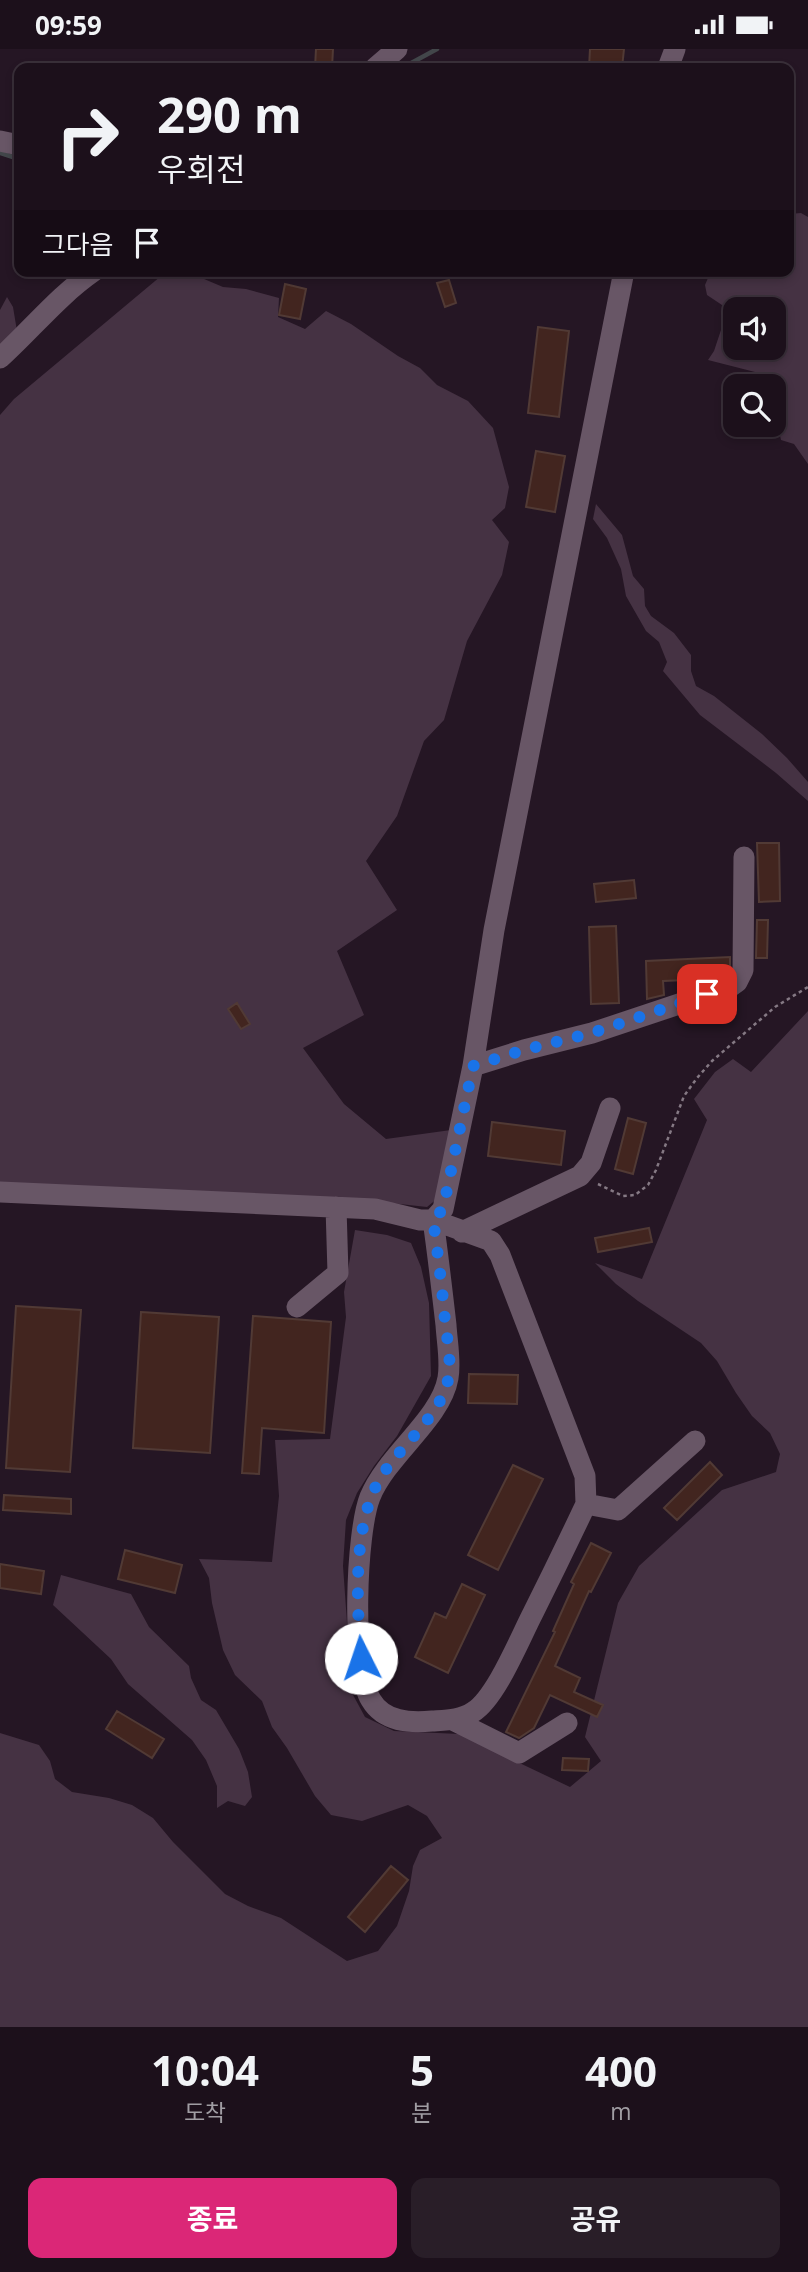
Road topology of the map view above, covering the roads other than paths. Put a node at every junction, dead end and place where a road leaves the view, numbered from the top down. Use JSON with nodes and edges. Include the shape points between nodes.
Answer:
{"nodes":[{"id":1,"x":397,"y":49,"type":"edge"},
{"id":2,"x":381,"y":63,"type":"edge"},
{"id":3,"x":87,"y":277,"type":"edge"},
{"id":4,"x":623,"y":277,"type":"edge"},
{"id":5,"x":0,"y":358,"type":"edge"},
{"id":6,"x":744,"y":857,"type":"dead end"},
{"id":7,"x":473,"y":1066,"type":"junction"},
{"id":8,"x":610,"y":1108,"type":"dead end"},
{"id":9,"x":0,"y":1192,"type":"edge"},
{"id":10,"x":336,"y":1207,"type":"junction"},
{"id":11,"x":433,"y":1220,"type":"junction"},
{"id":12,"x":462,"y":1232,"type":"junction"},
{"id":13,"x":297,"y":1307,"type":"dead end"},
{"id":14,"x":695,"y":1441,"type":"dead end"},
{"id":15,"x":586,"y":1504,"type":"junction"},
{"id":16,"x":453,"y":1720,"type":"junction"},
{"id":17,"x":567,"y":1723,"type":"dead end"}],
"edges":[{"from":1,"to":2,"type":"street"},
{"from":3,"to":5,"type":"street","via":[[47,309]]},
{"from":4,"to":7,"type":"street","via":[[494,930]]},
{"from":6,"to":7,"type":"street","via":[[743,970],[737,982],[592,1033]]},
{"from":7,"to":11,"type":"street","via":[[443,1209]]},
{"from":8,"to":12,"type":"street","via":[[591,1163],[580,1176]]},
{"from":9,"to":10,"type":"street"},
{"from":10,"to":11,"type":"street"},
{"from":10,"to":13,"type":"street","via":[[338,1273]]},
{"from":11,"to":12,"type":"street"},
{"from":11,"to":16,"type":"street","via":[[449,1377],[442,1398],[384,1472],[370,1498],[357,1590],[362,1675],[370,1700],[394,1719]]},
{"from":12,"to":15,"type":"street","via":[[491,1241],[500,1255],[584,1476]]},
{"from":14,"to":15,"type":"street","via":[[618,1510]]},
{"from":15,"to":16,"type":"street","via":[[499,1683],[475,1711]]},
{"from":16,"to":17,"type":"street","via":[[519,1753]]}]}
